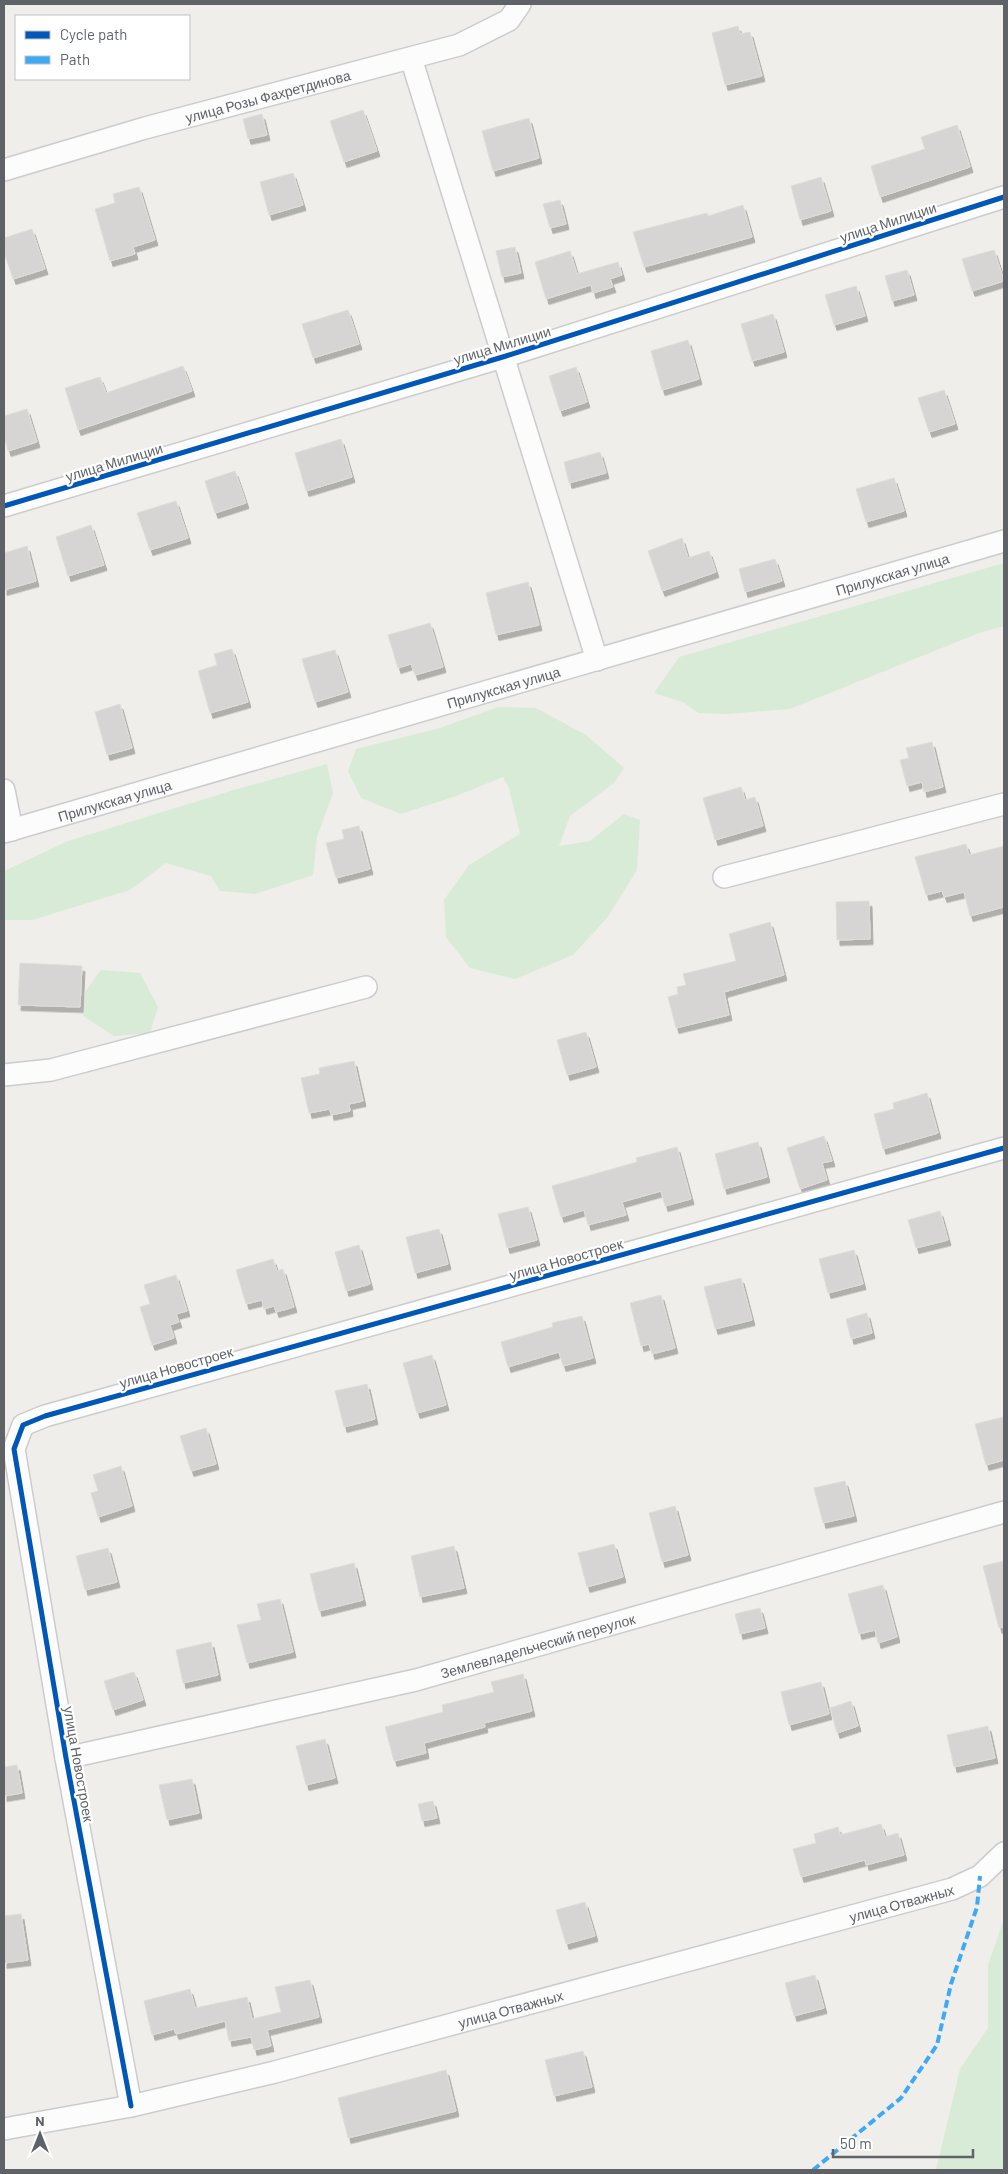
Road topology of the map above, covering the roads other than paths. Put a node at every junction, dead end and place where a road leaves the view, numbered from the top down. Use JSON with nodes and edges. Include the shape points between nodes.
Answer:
{"nodes":[{"id":1,"x":520,"y":4,"type":"edge"},
{"id":2,"x":411,"y":58,"type":"junction"},
{"id":3,"x":4,"y":170,"type":"edge"},
{"id":4,"x":1004,"y":197,"type":"edge"},
{"id":5,"x":503,"y":357,"type":"junction"},
{"id":6,"x":4,"y":506,"type":"edge"},
{"id":7,"x":1004,"y":541,"type":"edge"},
{"id":8,"x":597,"y":660,"type":"junction"},
{"id":9,"x":4,"y":790,"type":"edge"},
{"id":10,"x":1004,"y":804,"type":"edge"},
{"id":11,"x":8,"y":831,"type":"edge"},
{"id":12,"x":724,"y":877,"type":"dead end"},
{"id":13,"x":366,"y":988,"type":"dead end"},
{"id":14,"x":4,"y":1076,"type":"edge"},
{"id":15,"x":1004,"y":1148,"type":"edge"},
{"id":16,"x":1004,"y":1512,"type":"edge"},
{"id":17,"x":66,"y":1758,"type":"junction"},
{"id":18,"x":1004,"y":1853,"type":"edge"},
{"id":19,"x":131,"y":2106,"type":"junction"},
{"id":20,"x":4,"y":2129,"type":"edge"}],
"edges":[{"from":1,"to":2,"type":"street","name":"улица Розы Фахретдинова","via":[[509,20],[459,45]]},
{"from":2,"to":3,"type":"street","name":"улица Розы Фахретдинова","via":[[145,128]]},
{"from":2,"to":5,"type":"street"},
{"from":4,"to":5,"type":"street","name":"улица Милиции"},
{"from":5,"to":6,"type":"street","name":"улица Милиции"},
{"from":5,"to":8,"type":"street"},
{"from":7,"to":8,"type":"street","name":"Прилукская улица"},
{"from":8,"to":11,"type":"street","name":"Прилукская улица"},
{"from":9,"to":11,"type":"street"},
{"from":10,"to":12,"type":"street"},
{"from":13,"to":14,"type":"street","via":[[51,1070]]},
{"from":15,"to":17,"type":"street","name":"улица Новостроек","via":[[55,1413],[23,1425],[14,1449]]},
{"from":16,"to":17,"type":"street","name":"Землевладельческий переулок","via":[[416,1680]]},
{"from":17,"to":19,"type":"street","name":"улица Новостроек"},
{"from":18,"to":19,"type":"street","name":"улица Отважных","via":[[980,1876],[952,1889],[285,2070]]},
{"from":19,"to":20,"type":"street","name":"улица Отважных"}]}
